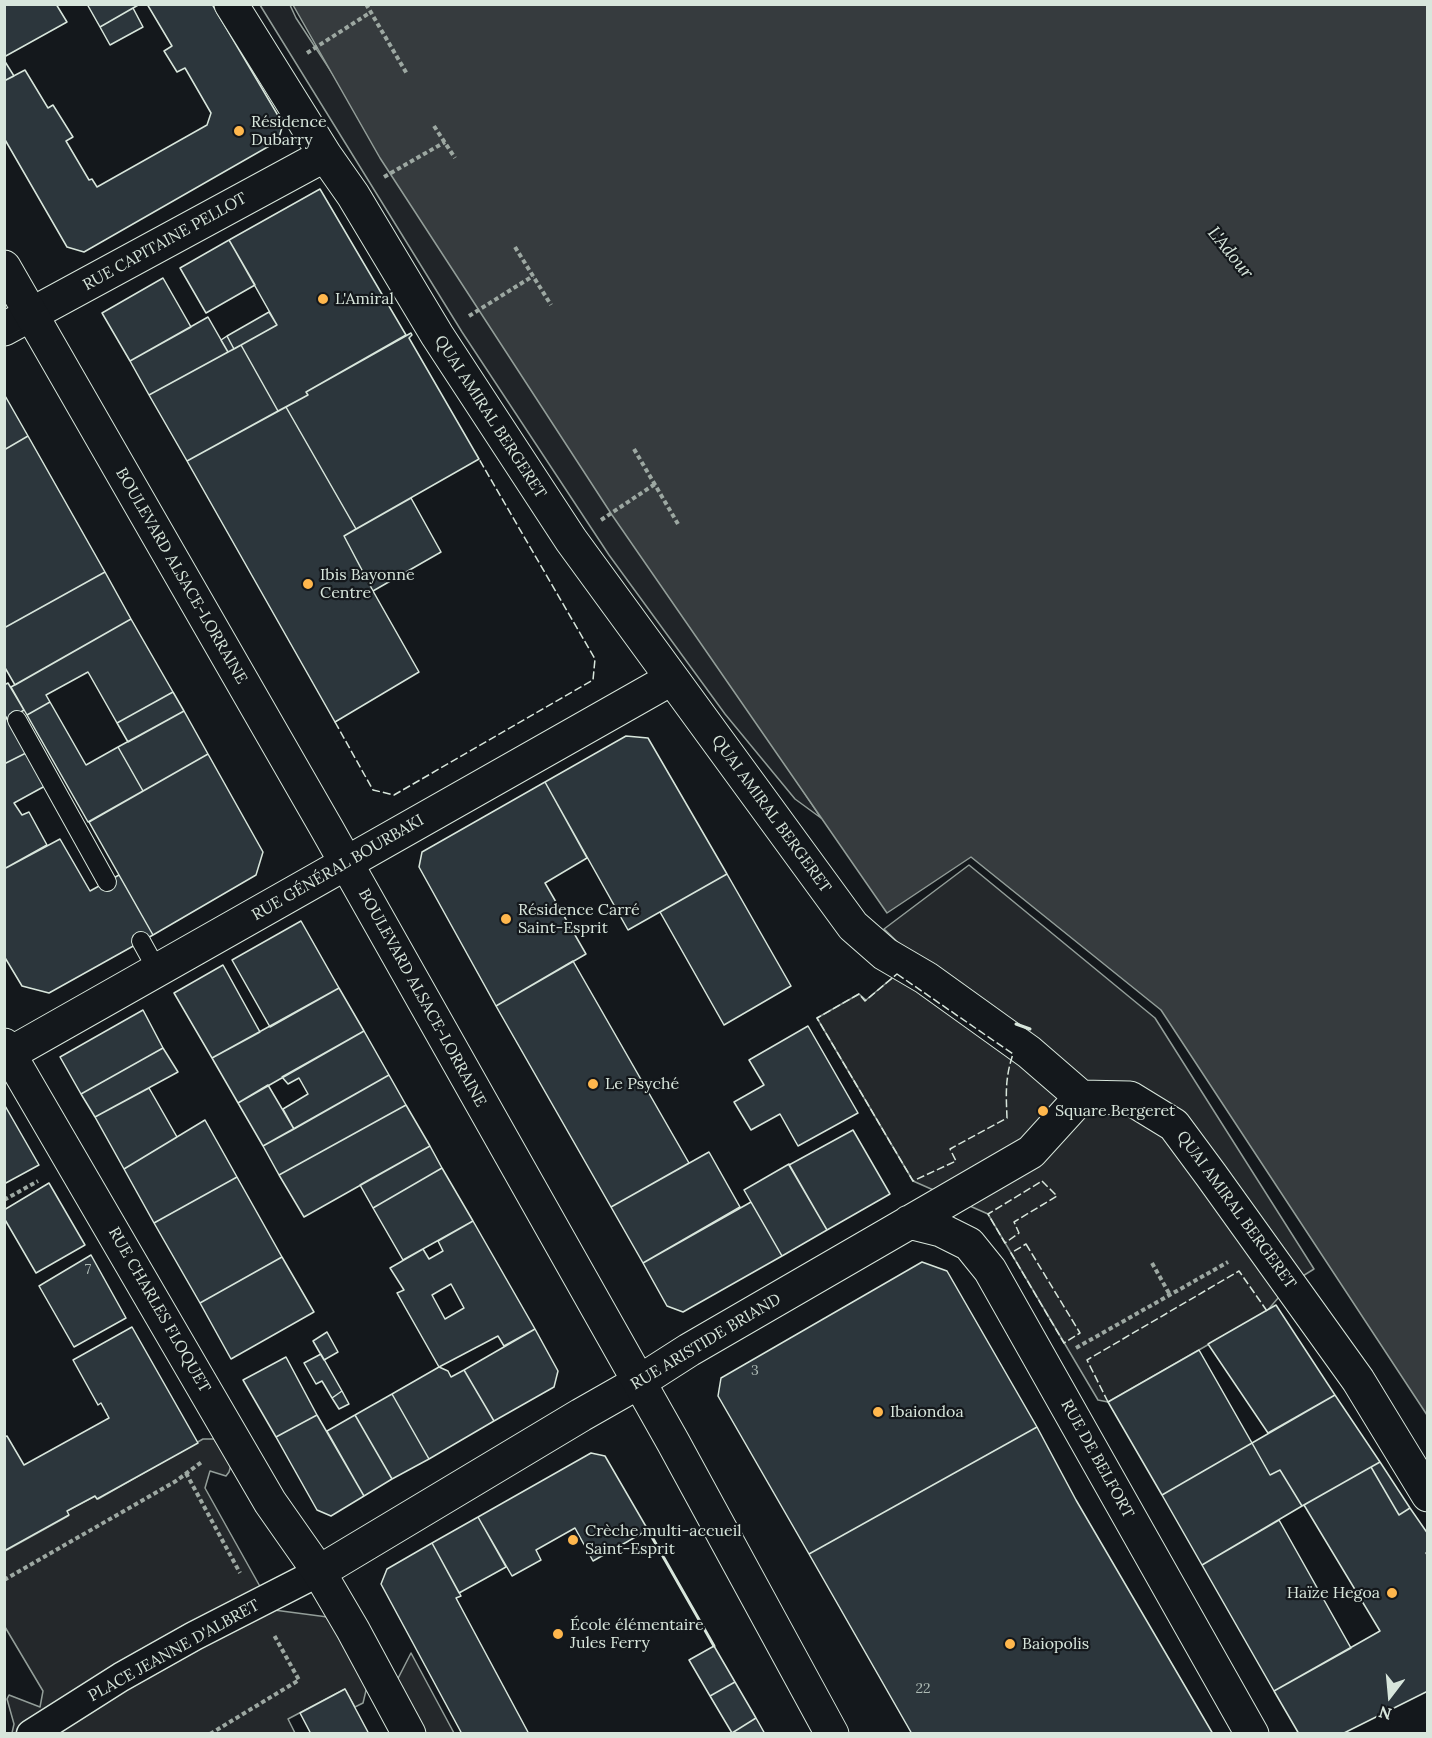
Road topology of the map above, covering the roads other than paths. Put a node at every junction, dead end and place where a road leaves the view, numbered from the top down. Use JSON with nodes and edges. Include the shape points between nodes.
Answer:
{"nodes":[{"id":1,"x":231,"y":4,"type":"edge"},
{"id":2,"x":325,"y":155,"type":"junction"},
{"id":3,"x":4,"y":267,"type":"edge"},
{"id":4,"x":18,"y":322,"type":"edge"},
{"id":5,"x":671,"y":679,"type":"junction"},
{"id":6,"x":17,"y":720,"type":"dead end"},
{"id":7,"x":346,"y":863,"type":"junction"},
{"id":8,"x":107,"y":882,"type":"dead end"},
{"id":9,"x":141,"y":941,"type":"dead end"},
{"id":10,"x":157,"y":970,"type":"junction"},
{"id":11,"x":6,"y":1052,"type":"edge"},
{"id":12,"x":1081,"y":1097,"type":"junction"},
{"id":13,"x":909,"y":1222,"type":"junction"},
{"id":14,"x":639,"y":1382,"type":"junction"},
{"id":15,"x":1428,"y":1495,"type":"edge"},
{"id":16,"x":319,"y":1572,"type":"junction"},
{"id":17,"x":30,"y":1734,"type":"edge"},
{"id":18,"x":409,"y":1734,"type":"edge"},
{"id":19,"x":832,"y":1734,"type":"edge"},
{"id":20,"x":1252,"y":1734,"type":"edge"}],
"edges":[{"from":1,"to":2,"type":"street","name":"QUAI AMIRAL BERGERET"},
{"from":2,"to":4,"type":"street","name":"RUE CAPITAINE PELLOT"},
{"from":2,"to":5,"type":"street","name":"QUAI AMIRAL BERGERET","via":[[571,540]]},
{"from":3,"to":4,"type":"street","name":"BOULEVARD ALSACE-LORRAINE"},
{"from":4,"to":7,"type":"street","name":"BOULEVARD ALSACE-LORRAINE"},
{"from":5,"to":7,"type":"street","name":"RUE GÉNÉRAL BOURBAKI"},
{"from":5,"to":12,"type":"street","name":"QUAI AMIRAL BERGERET","via":[[853,926],[885,954],[926,978],[1029,1052]]},
{"from":6,"to":8,"type":"lane"},
{"from":7,"to":10,"type":"street","name":"RUE GÉNÉRAL BOURBAKI"},
{"from":7,"to":14,"type":"street","name":"BOULEVARD ALSACE-LORRAINE"},
{"from":9,"to":10,"type":"lane"},
{"from":10,"to":11,"type":"street","name":"RUE GÉNÉRAL BOURBAKI"},
{"from":11,"to":16,"type":"street","name":"RUE CHARLES FLOQUET","via":[[270,1502]]},
{"from":12,"to":13,"type":"street","name":"RUE ARISTIDE BRIAND","via":[[1030,1152]]},
{"from":12,"to":15,"type":"street","name":"QUAI AMIRAL BERGERET","via":[[1130,1098],[1174,1125],[1358,1380]]},
{"from":13,"to":14,"type":"street","name":"RUE ARISTIDE BRIAND"},
{"from":13,"to":20,"type":"street","name":"RUE DE BELFORT","via":[[941,1230],[969,1244],[990,1270]]},
{"from":14,"to":16,"type":"street","name":"RUE ARISTIDE BRIAND"},
{"from":14,"to":19,"type":"street","name":"BOULEVARD ALSACE-LORRAINE"},
{"from":16,"to":17,"type":"street","name":"PLACE JEANNE D'ALBRET","via":[[194,1636]]},
{"from":16,"to":18,"type":"street","name":"RUE CHARLES FLOQUET"}]}
